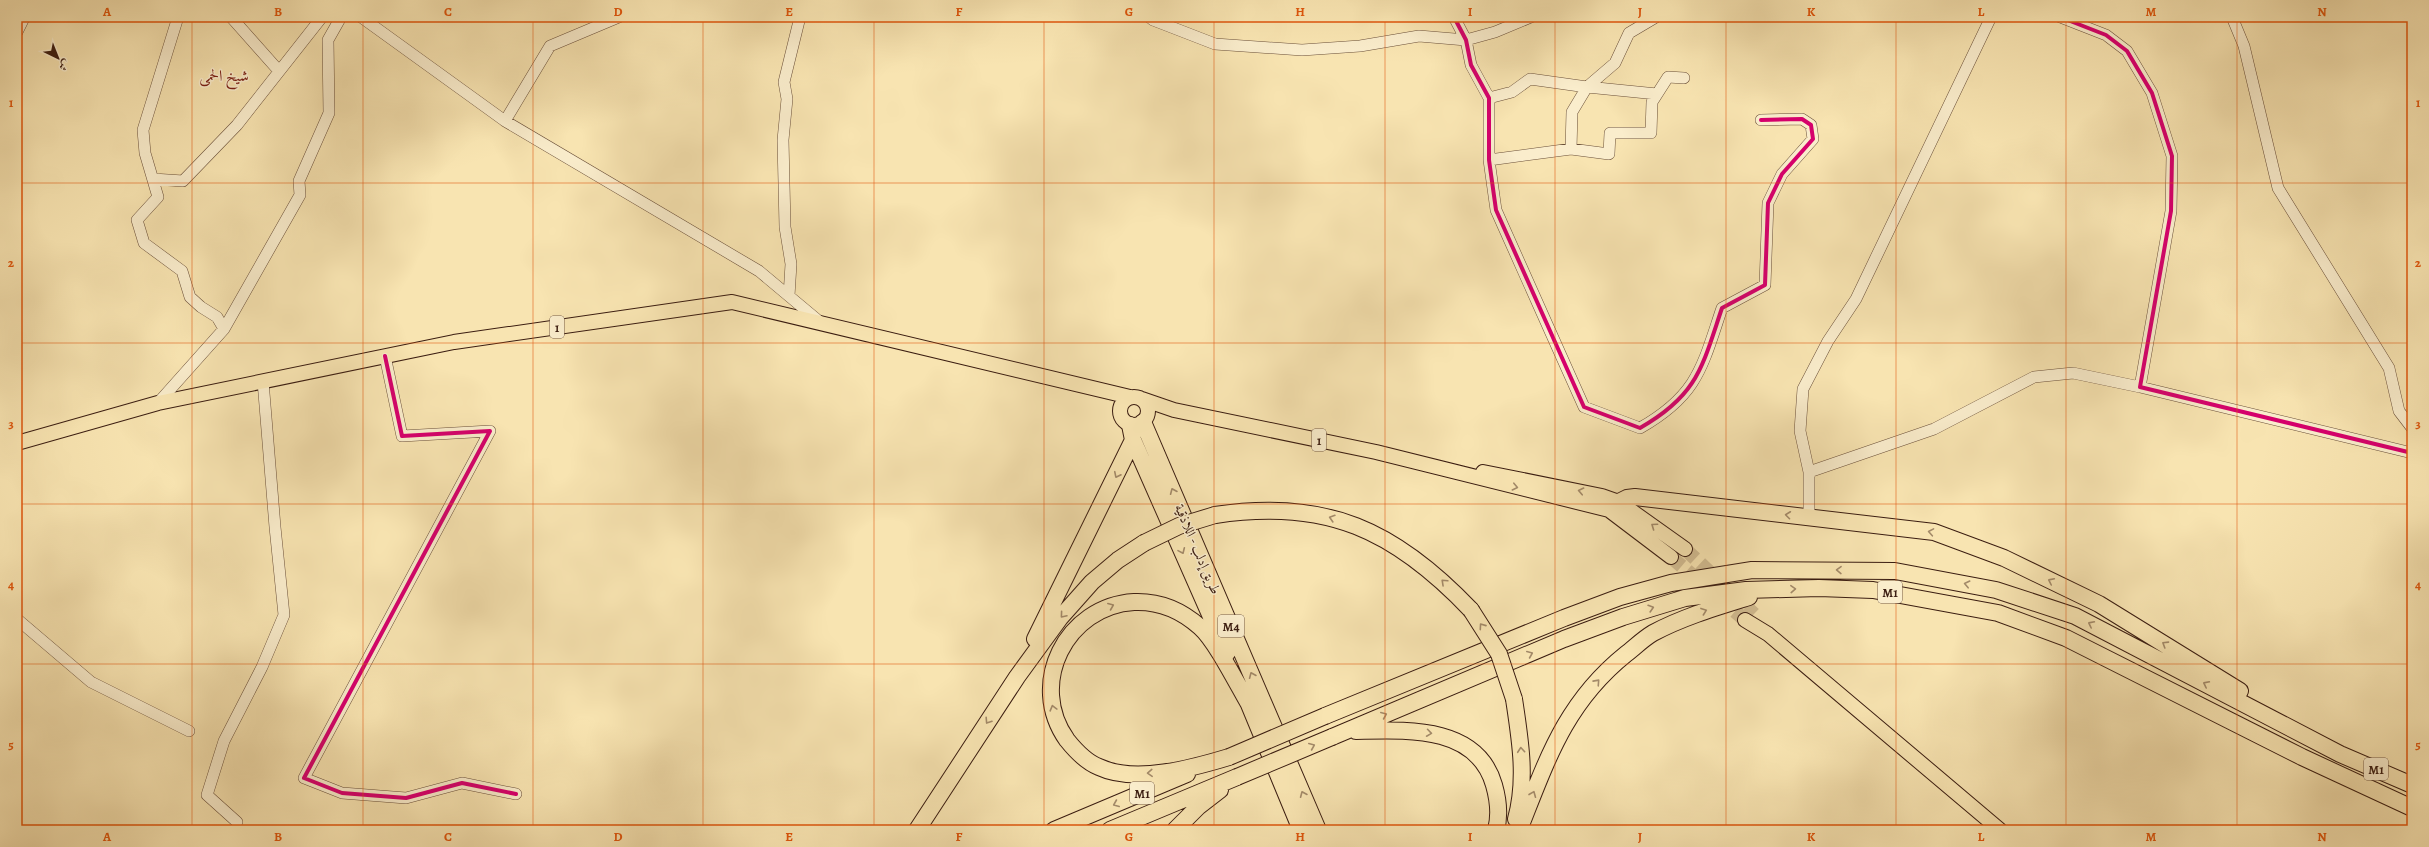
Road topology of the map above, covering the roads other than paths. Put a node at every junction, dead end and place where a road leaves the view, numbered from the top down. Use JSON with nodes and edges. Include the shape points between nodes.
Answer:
{"nodes":[{"id":1,"x":178,"y":17,"type":"edge"},
{"id":2,"x":231,"y":17,"type":"edge"},
{"id":3,"x":322,"y":17,"type":"edge"},
{"id":4,"x":340,"y":17,"type":"edge"},
{"id":5,"x":361,"y":17,"type":"edge"},
{"id":6,"x":603,"y":17,"type":"edge"},
{"id":7,"x":619,"y":17,"type":"edge"},
{"id":8,"x":800,"y":17,"type":"edge"},
{"id":9,"x":1149,"y":17,"type":"edge"},
{"id":10,"x":1454,"y":17,"type":"edge"},
{"id":11,"x":1532,"y":17,"type":"edge"},
{"id":12,"x":1656,"y":17,"type":"edge"},
{"id":13,"x":1991,"y":17,"type":"edge"},
{"id":14,"x":2060,"y":17,"type":"edge"},
{"id":15,"x":2232,"y":17,"type":"edge"},
{"id":16,"x":24,"y":18,"type":"dead end"},
{"id":17,"x":587,"y":30,"type":"junction"},
{"id":18,"x":17,"y":32,"type":"edge"},
{"id":19,"x":1466,"y":40,"type":"junction"},
{"id":20,"x":279,"y":71,"type":"junction"},
{"id":21,"x":1684,"y":78,"type":"dead end"},
{"id":22,"x":1587,"y":87,"type":"junction"},
{"id":23,"x":1657,"y":94,"type":"junction"},
{"id":24,"x":1489,"y":98,"type":"junction"},
{"id":25,"x":1761,"y":120,"type":"dead end"},
{"id":26,"x":505,"y":121,"type":"junction"},
{"id":27,"x":1571,"y":149,"type":"junction"},
{"id":28,"x":1490,"y":160,"type":"junction"},
{"id":29,"x":153,"y":179,"type":"junction"},
{"id":30,"x":789,"y":296,"type":"junction"},
{"id":31,"x":820,"y":323,"type":"junction"},
{"id":32,"x":224,"y":329,"type":"junction"},
{"id":33,"x":385,"y":356,"type":"junction"},
{"id":34,"x":263,"y":381,"type":"junction"},
{"id":35,"x":2140,"y":387,"type":"junction"},
{"id":36,"x":1097,"y":391,"type":"junction"},
{"id":37,"x":1136,"y":398,"type":"junction"},
{"id":38,"x":158,"y":403,"type":"junction"},
{"id":39,"x":1174,"y":410,"type":"junction"},
{"id":40,"x":1134,"y":423,"type":"junction"},
{"id":41,"x":2412,"y":428,"type":"edge"},
{"id":42,"x":17,"y":442,"type":"edge"},
{"id":43,"x":2412,"y":452,"type":"edge"},
{"id":44,"x":1809,"y":472,"type":"junction"},
{"id":45,"x":1614,"y":506,"type":"junction"},
{"id":46,"x":1809,"y":518,"type":"junction"},
{"id":47,"x":1685,"y":549,"type":"tunnel mouth"},
{"id":48,"x":1671,"y":557,"type":"tunnel mouth"},
{"id":49,"x":1772,"y":590,"type":"junction"},
{"id":50,"x":1750,"y":617,"type":"tunnel mouth"},
{"id":51,"x":17,"y":619,"type":"edge"},
{"id":52,"x":1017,"y":677,"type":"junction"},
{"id":53,"x":1253,"y":712,"type":"junction"},
{"id":54,"x":189,"y":731,"type":"dead end"},
{"id":55,"x":1348,"y":731,"type":"junction"},
{"id":56,"x":2340,"y":754,"type":"junction"},
{"id":57,"x":1229,"y":757,"type":"junction"},
{"id":58,"x":1237,"y":777,"type":"junction"},
{"id":59,"x":2412,"y":785,"type":"edge"},
{"id":60,"x":516,"y":794,"type":"dead end"},
{"id":61,"x":2412,"y":808,"type":"edge"},
{"id":62,"x":238,"y":822,"type":"dead end"},
{"id":63,"x":1318,"y":826,"type":"edge"},
{"id":64,"x":1300,"y":828,"type":"edge"},
{"id":65,"x":916,"y":830,"type":"edge"},
{"id":66,"x":1054,"y":830,"type":"edge"},
{"id":67,"x":1110,"y":830,"type":"edge"},
{"id":68,"x":1175,"y":830,"type":"edge"},
{"id":69,"x":1496,"y":830,"type":"edge"},
{"id":70,"x":1513,"y":830,"type":"edge"},
{"id":71,"x":1519,"y":830,"type":"edge"},
{"id":72,"x":2000,"y":830,"type":"edge"}],
"edges":[{"from":1,"to":29,"type":"street","via":[[143,130],[145,153]]},
{"from":2,"to":20,"type":"street"},
{"from":3,"to":20,"type":"street"},
{"from":4,"to":32,"type":"street","via":[[328,40],[329,113],[299,181],[300,196]]},
{"from":5,"to":26,"type":"street"},
{"from":6,"to":17,"type":"street"},
{"from":7,"to":17,"type":"street"},
{"from":8,"to":30,"type":"street","via":[[784,82],[787,99],[783,140],[785,227],[791,264]]},
{"from":9,"to":19,"type":"street","via":[[1215,44],[1302,50],[1360,46],[1419,36]]},
{"from":10,"to":19,"type":"street"},
{"from":11,"to":19,"type":"street"},
{"from":12,"to":22,"type":"street","via":[[1629,33],[1615,63]]},
{"from":13,"to":44,"type":"street","via":[[1856,299],[1828,341],[1803,389],[1800,430]]},
{"from":14,"to":35,"type":"street","via":[[2106,35],[2127,50],[2152,93],[2172,156],[2171,211]]},
{"from":15,"to":41,"type":"street","via":[[2244,46],[2278,188],[2389,368],[2399,411]]},
{"from":16,"to":18,"type":"street"},
{"from":17,"to":26,"type":"street","via":[[550,46]]},
{"from":19,"to":24,"type":"street","via":[[1471,65]]},
{"from":20,"to":29,"type":"street","via":[[237,125],[183,182]]},
{"from":21,"to":23,"type":"street","via":[[1668,77]]},
{"from":22,"to":23,"type":"street"},
{"from":22,"to":24,"type":"street","via":[[1530,79],[1512,92]]},
{"from":22,"to":27,"type":"street","via":[[1572,112]]},
{"from":23,"to":27,"type":"street","via":[[1652,102],[1651,133],[1610,133],[1609,154]]},
{"from":24,"to":28,"type":"street"},
{"from":25,"to":28,"type":"street","via":[[1802,119],[1811,125],[1812,139],[1782,174],[1768,203],[1765,285],[1722,308],[1701,370],[1683,397],[1665,414],[1640,428],[1584,407],[1496,210]]},
{"from":26,"to":30,"type":"street","via":[[759,271]]},
{"from":27,"to":28,"type":"street"},
{"from":29,"to":32,"type":"street","via":[[158,197],[138,220],[138,230],[144,243],[154,253],[182,271],[190,297],[217,317]]},
{"from":30,"to":31,"type":"street"},
{"from":31,"to":33,"type":"main road","number":"1","via":[[732,302],[454,342]]},
{"from":31,"to":36,"type":"main road","number":"1"},
{"from":32,"to":38,"type":"street"},
{"from":33,"to":34,"type":"main road","number":"1"},
{"from":33,"to":60,"type":"street","via":[[402,436],[490,430],[304,778],[342,793],[406,798],[462,783]]},
{"from":34,"to":38,"type":"main road","number":"1"},
{"from":34,"to":62,"type":"street","via":[[274,527],[284,615],[262,667],[224,741],[207,795]]},
{"from":35,"to":43,"type":"street"},
{"from":35,"to":44,"type":"street","via":[[2074,373],[2034,377],[1934,429]]},
{"from":36,"to":37,"type":"main road","number":"1"},
{"from":36,"to":40,"type":"main road","number":"1"},
{"from":37,"to":39,"type":"main road","number":"1"},
{"from":37,"to":40,"type":"main road","via":[[1148,407]]},
{"from":37,"to":40,"type":"main road","via":[[1121,405]]},
{"from":38,"to":42,"type":"main road","number":"1"},
{"from":39,"to":40,"type":"main road","number":"1"},
{"from":39,"to":45,"type":"main road","number":"1","via":[[1464,473],[1489,472],[1602,496]]},
{"from":40,"to":52,"type":"highway","one_way":true},
{"from":40,"to":53,"type":"highway","name":"طريق إدلب - اللاذقية","number":"M4","one_way":true},
{"from":63,"to":40,"type":"highway","name":"طريق إدلب - اللاذقية","number":"M4","one_way":true},
{"from":44,"to":46,"type":"street"},
{"from":46,"to":45,"type":"highway","one_way":true,"via":[[1635,498],[1626,498]]},
{"from":47,"to":45,"type":"main road","one_way":true},
{"from":45,"to":48,"type":"main road"},
{"from":56,"to":46,"type":"highway","one_way":true,"via":[[2098,604],[2004,558],[1934,532]]},
{"from":55,"to":49,"type":"highway","number":"M1","one_way":true,"via":[[1564,639],[1623,617],[1685,598],[1746,590]]},
{"from":49,"to":61,"type":"highway","number":"M1","one_way":true,"via":[[1873,590],[1998,613],[2066,638],[2302,757]]},
{"from":71,"to":49,"type":"highway","one_way":true,"via":[[1561,730],[1579,702],[1609,668],[1652,634],[1703,611]]},
{"from":50,"to":72,"type":"main road"},
{"from":51,"to":54,"type":"street","via":[[92,682]]},
{"from":52,"to":65,"type":"highway","one_way":true},
{"from":70,"to":52,"type":"highway","one_way":true,"bridge":true,"via":[[1522,786],[1522,753],[1514,699],[1499,654],[1471,610],[1443,581],[1414,558],[1386,540],[1318,514],[1278,509],[1215,515],[1179,526],[1144,543],[1092,582],[1060,618]]},
{"from":57,"to":53,"type":"highway","one_way":true,"via":[[1201,766],[1158,773],[1127,774],[1098,767],[1076,751],[1059,728],[1051,704],[1050,678],[1058,653],[1072,631],[1092,614],[1119,603],[1148,602],[1177,610],[1200,627]]},
{"from":53,"to":64,"type":"highway","name":"طريق إدلب - اللاذقية","number":"M4"},
{"from":58,"to":55,"type":"highway","number":"M1","one_way":true,"bridge":true},
{"from":55,"to":69,"type":"highway","one_way":true,"via":[[1403,730],[1434,733],[1457,741],[1479,758],[1492,777],[1498,798]]},
{"from":56,"to":57,"type":"highway","number":"M1","one_way":true,"bridge":true,"via":[[2075,616],[1996,590],[1895,571],[1752,570],[1670,583],[1620,597]]},
{"from":56,"to":59,"type":"highway","number":"M1"},
{"from":57,"to":66,"type":"highway","number":"M1","one_way":true},
{"from":58,"to":67,"type":"highway","number":"M1"},
{"from":58,"to":68,"type":"highway","via":[[1198,807]]}]}
